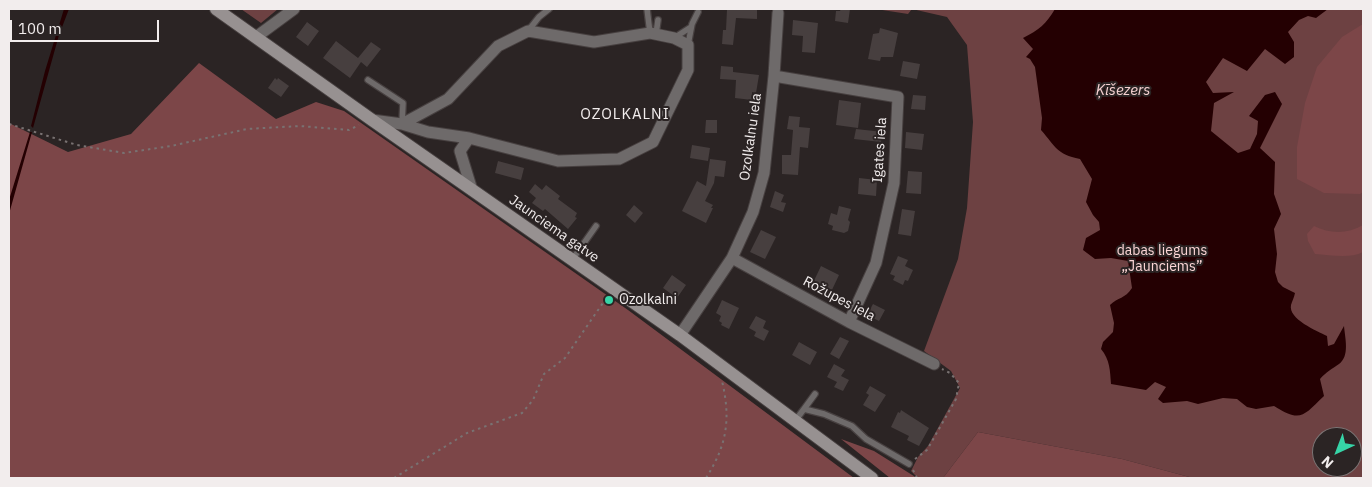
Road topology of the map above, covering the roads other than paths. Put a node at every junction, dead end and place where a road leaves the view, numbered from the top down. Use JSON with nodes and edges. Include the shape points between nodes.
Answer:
{"nodes":[{"id":1,"x":216,"y":9,"type":"edge"},
{"id":2,"x":294,"y":9,"type":"edge"},
{"id":3,"x":548,"y":9,"type":"edge"},
{"id":4,"x":647,"y":9,"type":"edge"},
{"id":5,"x":698,"y":12,"type":"dead end"},
{"id":6,"x":778,"y":13,"type":"dead end"},
{"id":7,"x":658,"y":20,"type":"dead end"},
{"id":8,"x":692,"y":27,"type":"junction"},
{"id":9,"x":528,"y":32,"type":"junction"},
{"id":10,"x":653,"y":34,"type":"junction"},
{"id":11,"x":256,"y":37,"type":"junction"},
{"id":12,"x":674,"y":38,"type":"junction"},
{"id":13,"x":688,"y":45,"type":"junction"},
{"id":14,"x":774,"y":76,"type":"junction"},
{"id":15,"x":368,"y":80,"type":"dead end"},
{"id":16,"x":372,"y":120,"type":"junction"},
{"id":17,"x":402,"y":124,"type":"junction"},
{"id":18,"x":469,"y":138,"type":"junction"},
{"id":19,"x":472,"y":190,"type":"junction"},
{"id":20,"x":596,"y":226,"type":"dead end"},
{"id":21,"x":732,"y":258,"type":"junction"},
{"id":22,"x":572,"y":260,"type":"junction"},
{"id":23,"x":849,"y":322,"type":"junction"},
{"id":24,"x":680,"y":335,"type":"junction"},
{"id":25,"x":934,"y":364,"type":"road end"},
{"id":26,"x":815,"y":394,"type":"dead end"},
{"id":27,"x":804,"y":409,"type":"junction"},
{"id":28,"x":795,"y":421,"type":"junction"},
{"id":29,"x":909,"y":464,"type":"road end"},
{"id":30,"x":872,"y":478,"type":"edge"}],
"edges":[{"from":1,"to":11,"type":"main road","name":"Jaunciema gatve"},
{"from":2,"to":11,"type":"street"},
{"from":3,"to":9,"type":"lane"},
{"from":4,"to":10,"type":"lane"},
{"from":5,"to":8,"type":"lane"},
{"from":6,"to":14,"type":"street","name":"Ozolkalnu iela"},
{"from":7,"to":10,"type":"lane"},
{"from":8,"to":12,"type":"lane"},
{"from":8,"to":13,"type":"lane"},
{"from":9,"to":10,"type":"street","via":[[594,42]]},
{"from":9,"to":17,"type":"street","via":[[498,46],[448,98]]},
{"from":10,"to":12,"type":"street"},
{"from":11,"to":16,"type":"main road","name":"Jaunciema gatve"},
{"from":12,"to":13,"type":"street"},
{"from":13,"to":18,"type":"street","via":[[688,70],[653,142],[619,159],[558,162]]},
{"from":14,"to":21,"type":"street","name":"Ozolkalnu iela","via":[[764,173],[753,212]]},
{"from":14,"to":23,"type":"street","name":"Igates iela","via":[[898,98],[894,183],[876,263]]},
{"from":15,"to":17,"type":"lane","via":[[403,103]]},
{"from":16,"to":17,"type":"street"},
{"from":16,"to":19,"type":"main road","name":"Jaunciema gatve"},
{"from":17,"to":18,"type":"street","via":[[428,132]]},
{"from":18,"to":19,"type":"street","via":[[460,151]]},
{"from":19,"to":22,"type":"main road","name":"Jaunciema gatve"},
{"from":20,"to":22,"type":"lane"},
{"from":21,"to":23,"type":"street","name":"Rožupes iela"},
{"from":21,"to":24,"type":"street","name":"Ozolkalnu iela"},
{"from":22,"to":24,"type":"main road","name":"Jaunciema gatve"},
{"from":23,"to":25,"type":"street","name":"Rožupes iela"},
{"from":24,"to":28,"type":"main road","name":"Jaunciema gatve"},
{"from":26,"to":27,"type":"lane"},
{"from":27,"to":28,"type":"lane"},
{"from":27,"to":29,"type":"lane","via":[[852,426],[866,439]]},
{"from":28,"to":30,"type":"main road","name":"Jaunciema gatve"}]}
